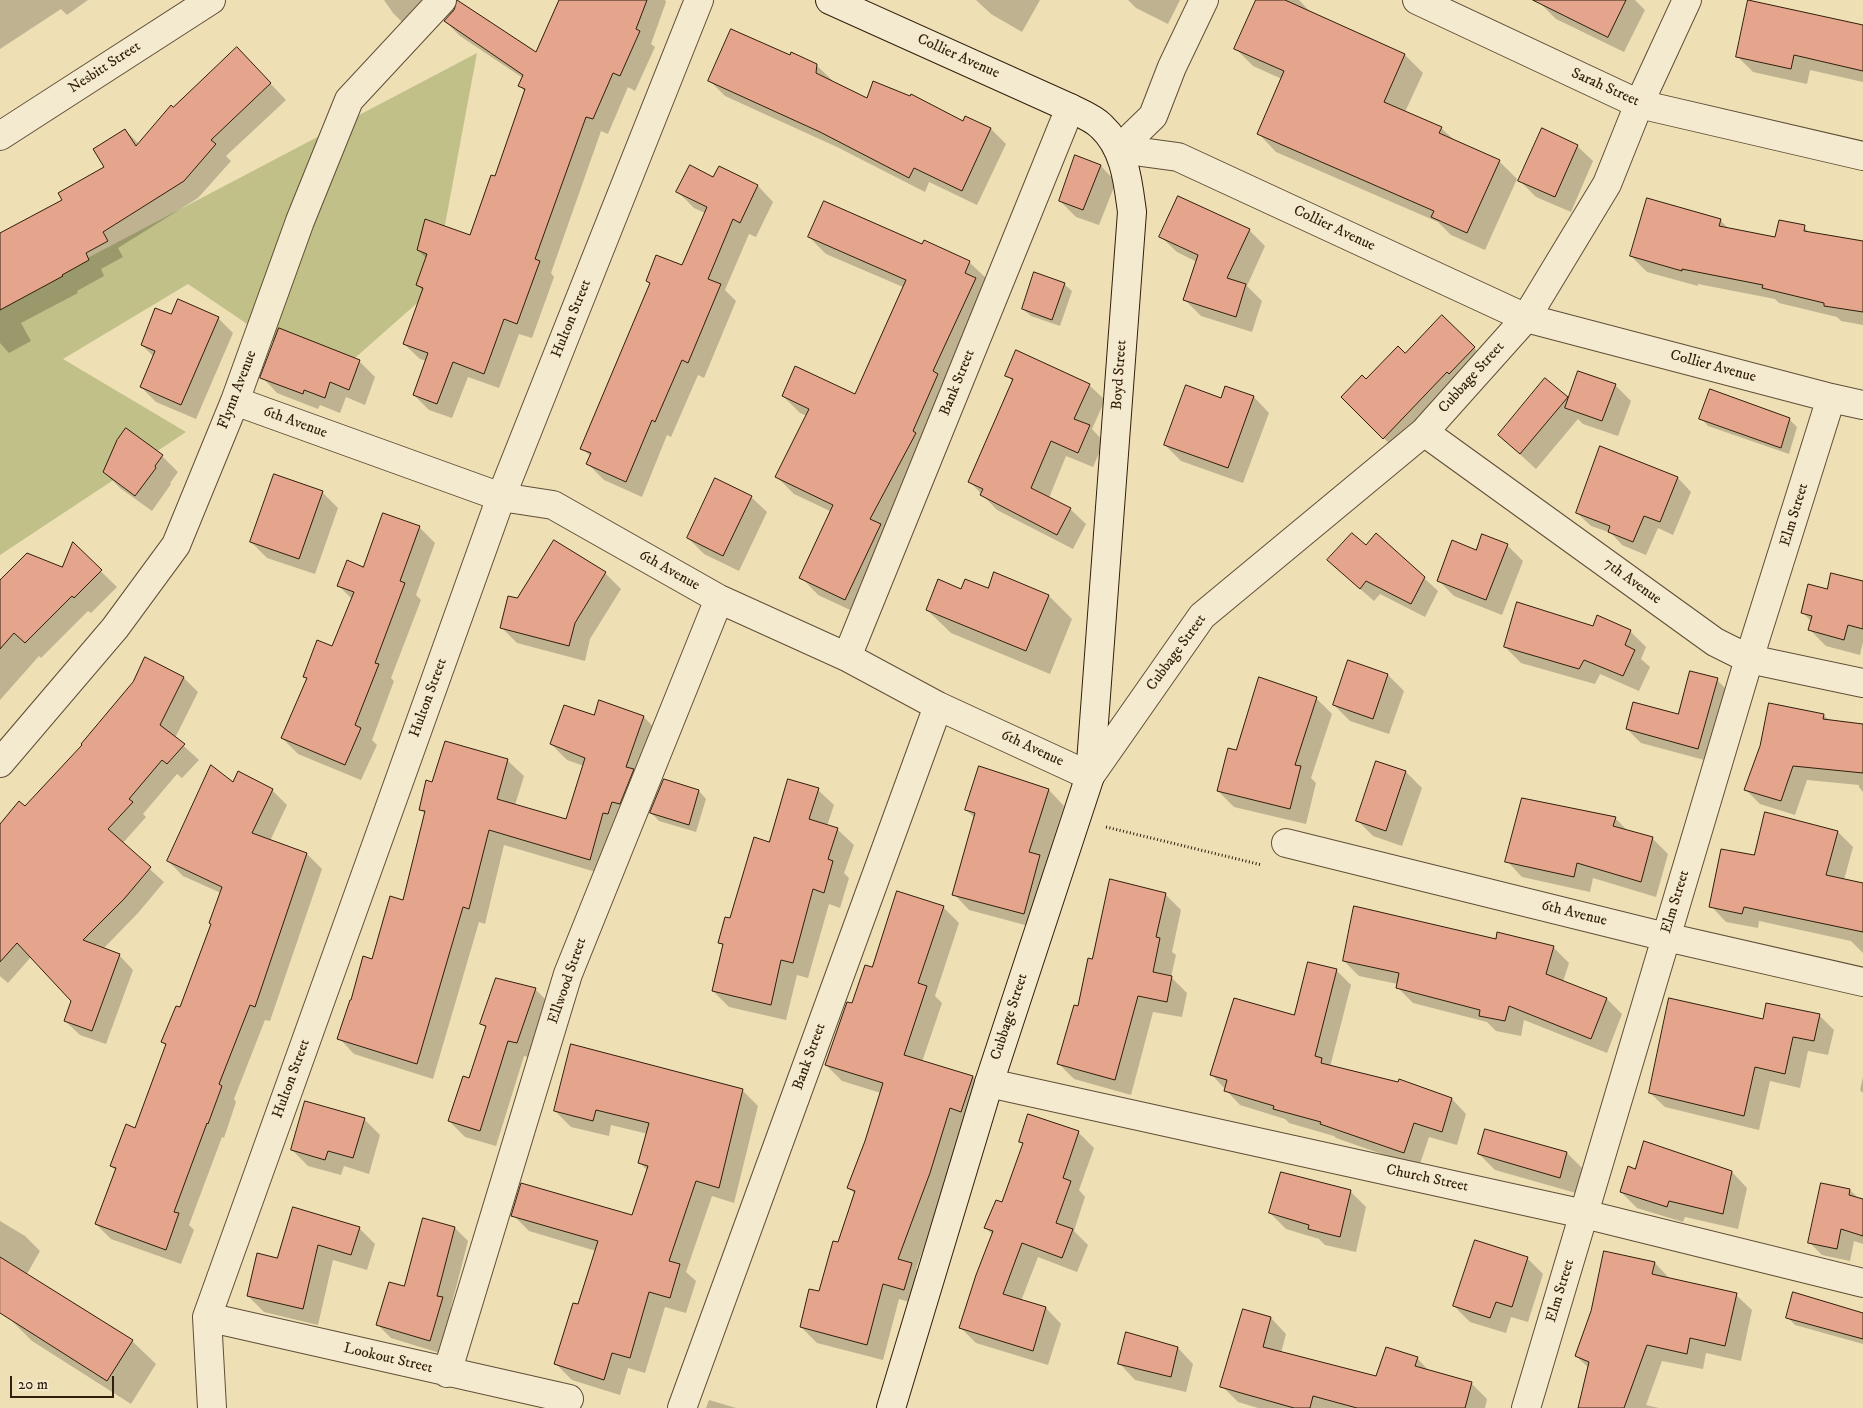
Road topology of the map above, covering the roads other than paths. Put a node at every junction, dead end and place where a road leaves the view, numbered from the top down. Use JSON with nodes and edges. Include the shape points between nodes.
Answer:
{"nodes":[{"id":1,"x":211,"y":0,"type":"edge"},
{"id":2,"x":442,"y":0,"type":"edge"},
{"id":3,"x":699,"y":0,"type":"edge"},
{"id":4,"x":830,"y":0,"type":"edge"},
{"id":5,"x":1204,"y":0,"type":"edge"},
{"id":6,"x":1417,"y":0,"type":"edge"},
{"id":7,"x":1687,"y":0,"type":"edge"},
{"id":8,"x":1639,"y":104,"type":"junction"},
{"id":9,"x":1070,"y":108,"type":"junction"},
{"id":10,"x":0,"y":136,"type":"edge"},
{"id":11,"x":1119,"y":149,"type":"junction"},
{"id":12,"x":1863,"y":156,"type":"edge"},
{"id":13,"x":1526,"y":318,"type":"junction"},
{"id":14,"x":1831,"y":398,"type":"junction"},
{"id":15,"x":235,"y":401,"type":"junction"},
{"id":16,"x":1863,"y":405,"type":"edge"},
{"id":17,"x":1424,"y":432,"type":"junction"},
{"id":18,"x":501,"y":497,"type":"junction"},
{"id":19,"x":719,"y":599,"type":"junction"},
{"id":20,"x":847,"y":657,"type":"junction"},
{"id":21,"x":1749,"y":659,"type":"junction"},
{"id":22,"x":1863,"y":683,"type":"edge"},
{"id":23,"x":938,"y":706,"type":"junction"},
{"id":24,"x":0,"y":763,"type":"edge"},
{"id":25,"x":1090,"y":776,"type":"junction"},
{"id":26,"x":1286,"y":844,"type":"road end"},
{"id":27,"x":1666,"y":937,"type":"junction"},
{"id":28,"x":1863,"y":982,"type":"edge"},
{"id":29,"x":989,"y":1083,"type":"junction"},
{"id":30,"x":1584,"y":1214,"type":"junction"},
{"id":31,"x":1863,"y":1283,"type":"edge"},
{"id":32,"x":207,"y":1317,"type":"junction"},
{"id":33,"x":447,"y":1373,"type":"junction"},
{"id":34,"x":569,"y":1399,"type":"dead end"},
{"id":35,"x":212,"y":1408,"type":"edge"},
{"id":36,"x":682,"y":1408,"type":"edge"},
{"id":37,"x":892,"y":1408,"type":"edge"},
{"id":38,"x":1526,"y":1408,"type":"edge"}],
"edges":[{"from":1,"to":10,"type":"street","name":"Nesbitt Street"},
{"from":2,"to":15,"type":"street","name":"Flynn Avenue","via":[[348,100]]},
{"from":3,"to":18,"type":"street","name":"Hulton Street"},
{"from":4,"to":9,"type":"street","name":"Collier Avenue"},
{"from":5,"to":11,"type":"street","via":[[1153,116]]},
{"from":6,"to":8,"type":"street","name":"Sarah Street"},
{"from":7,"to":8,"type":"street","name":"Cubbage Street"},
{"from":8,"to":12,"type":"street","name":"Sarah Street"},
{"from":8,"to":13,"type":"street","name":"Cubbage Street","via":[[1606,184]]},
{"from":9,"to":11,"type":"street","name":"Collier Avenue","via":[[1100,125]]},
{"from":9,"to":20,"type":"street","name":"Bank Street"},
{"from":11,"to":13,"type":"street","name":"Collier Avenue","via":[[1178,157]]},
{"from":11,"to":25,"type":"street","name":"Boyd Street","via":[[1128,179],[1132,212]]},
{"from":13,"to":14,"type":"street","name":"Collier Avenue"},
{"from":13,"to":17,"type":"street","name":"Cubbage Street"},
{"from":14,"to":16,"type":"street","name":"Collier Avenue"},
{"from":14,"to":21,"type":"street","name":"Elm Street"},
{"from":15,"to":18,"type":"street","name":"6th Avenue"},
{"from":15,"to":24,"type":"street","name":"Flynn Avenue","via":[[176,545],[115,628]]},
{"from":17,"to":21,"type":"street","name":"7th Avenue","via":[[1715,642]]},
{"from":17,"to":25,"type":"street","name":"Cubbage Street","via":[[1202,616]]},
{"from":18,"to":19,"type":"street","name":"6th Avenue","via":[[553,505]]},
{"from":18,"to":32,"type":"street","name":"Hulton Street"},
{"from":19,"to":20,"type":"street","name":"6th Avenue"},
{"from":19,"to":33,"type":"street","name":"Ellwood Street","via":[[568,974]]},
{"from":20,"to":23,"type":"street","name":"6th Avenue"},
{"from":21,"to":22,"type":"street","name":"7th Avenue"},
{"from":21,"to":27,"type":"street","name":"Elm Street"},
{"from":23,"to":25,"type":"street","name":"6th Avenue"},
{"from":23,"to":36,"type":"street","name":"Bank Street"},
{"from":25,"to":29,"type":"street","name":"Cubbage Street"},
{"from":26,"to":27,"type":"street","name":"6th Avenue"},
{"from":27,"to":28,"type":"street","name":"6th Avenue"},
{"from":27,"to":30,"type":"street","name":"Elm Street"},
{"from":29,"to":30,"type":"street","name":"Church Street"},
{"from":29,"to":37,"type":"street","name":"Cubbage Street"},
{"from":30,"to":31,"type":"street","name":"Church Street"},
{"from":30,"to":38,"type":"street","name":"Elm Street"},
{"from":32,"to":33,"type":"street","name":"Lookout Street"},
{"from":32,"to":35,"type":"street","name":"Hulton Street"},
{"from":33,"to":34,"type":"street","name":"Lookout Street"}]}
